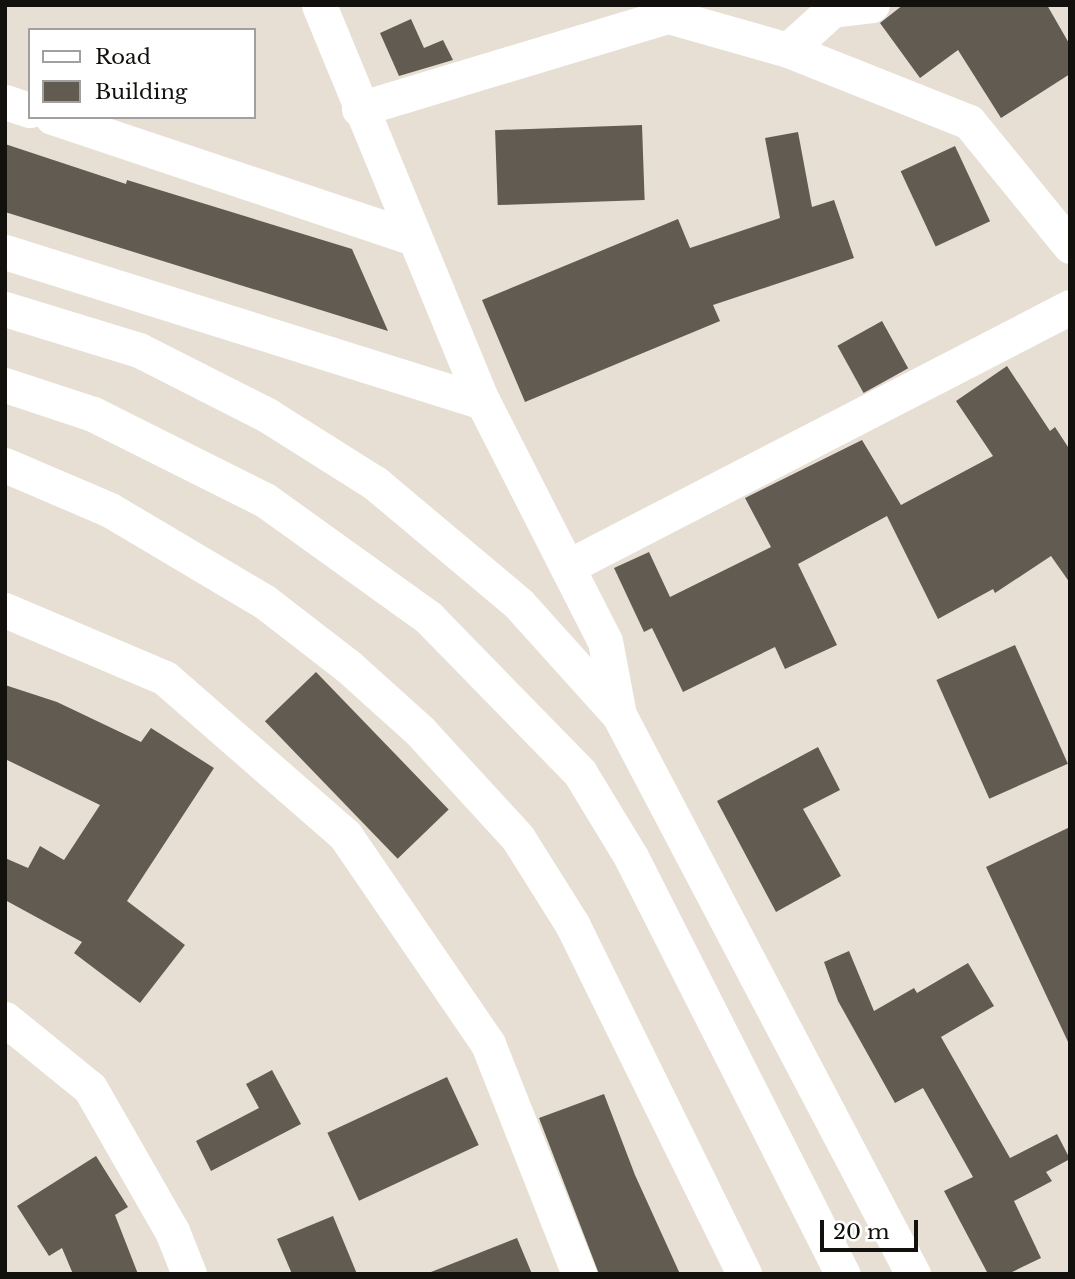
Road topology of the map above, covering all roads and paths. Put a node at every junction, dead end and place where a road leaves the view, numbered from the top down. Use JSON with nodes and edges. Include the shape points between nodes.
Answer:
{"nodes":[{"id":1,"x":319,"y":5,"type":"edge"},
{"id":2,"x":872,"y":5,"type":"edge"},
{"id":3,"x":788,"y":50,"type":"junction"},
{"id":4,"x":5,"y":102,"type":"edge"},
{"id":5,"x":28,"y":109,"type":"edge"},
{"id":6,"x":359,"y":109,"type":"junction"},
{"id":7,"x":58,"y":119,"type":"edge"},
{"id":8,"x":414,"y":238,"type":"junction"},
{"id":9,"x":1070,"y":246,"type":"edge"},
{"id":10,"x":5,"y":252,"type":"edge"},
{"id":11,"x":1070,"y":307,"type":"edge"},
{"id":12,"x":5,"y":309,"type":"edge"},
{"id":13,"x":5,"y":385,"type":"edge"},
{"id":14,"x":483,"y":402,"type":"junction"},
{"id":15,"x":5,"y":465,"type":"edge"},
{"id":16,"x":567,"y":567,"type":"junction"},
{"id":17,"x":5,"y":610,"type":"edge"},
{"id":18,"x":619,"y":715,"type":"junction"},
{"id":19,"x":5,"y":1019,"type":"edge"},
{"id":20,"x":189,"y":1274,"type":"edge"},
{"id":21,"x":579,"y":1274,"type":"edge"},
{"id":22,"x":744,"y":1274,"type":"edge"},
{"id":23,"x":844,"y":1274,"type":"edge"},
{"id":24,"x":913,"y":1274,"type":"edge"}],
"edges":[{"from":1,"to":6,"type":"street"},
{"from":2,"to":3,"type":"street","via":[[832,10]]},
{"from":3,"to":6,"type":"street","via":[[668,16]]},
{"from":3,"to":9,"type":"street","via":[[969,122]]},
{"from":4,"to":5,"type":"street"},
{"from":6,"to":8,"type":"street"},
{"from":7,"to":8,"type":"street"},
{"from":8,"to":14,"type":"street"},
{"from":10,"to":14,"type":"street"},
{"from":11,"to":16,"type":"street"},
{"from":12,"to":18,"type":"street","via":[[139,350],[267,415],[375,483],[519,604]]},
{"from":13,"to":23,"type":"street","via":[[93,414],[265,500],[428,617],[580,773],[631,857]]},
{"from":14,"to":16,"type":"street"},
{"from":15,"to":22,"type":"street","via":[[110,510],[265,603],[349,667],[420,731],[518,838],[572,925]]},
{"from":16,"to":18,"type":"street","via":[[605,640]]},
{"from":17,"to":21,"type":"street","via":[[165,678],[345,835],[488,1044]]},
{"from":18,"to":24,"type":"street"},
{"from":19,"to":20,"type":"street","via":[[90,1088],[172,1231]]}]}
